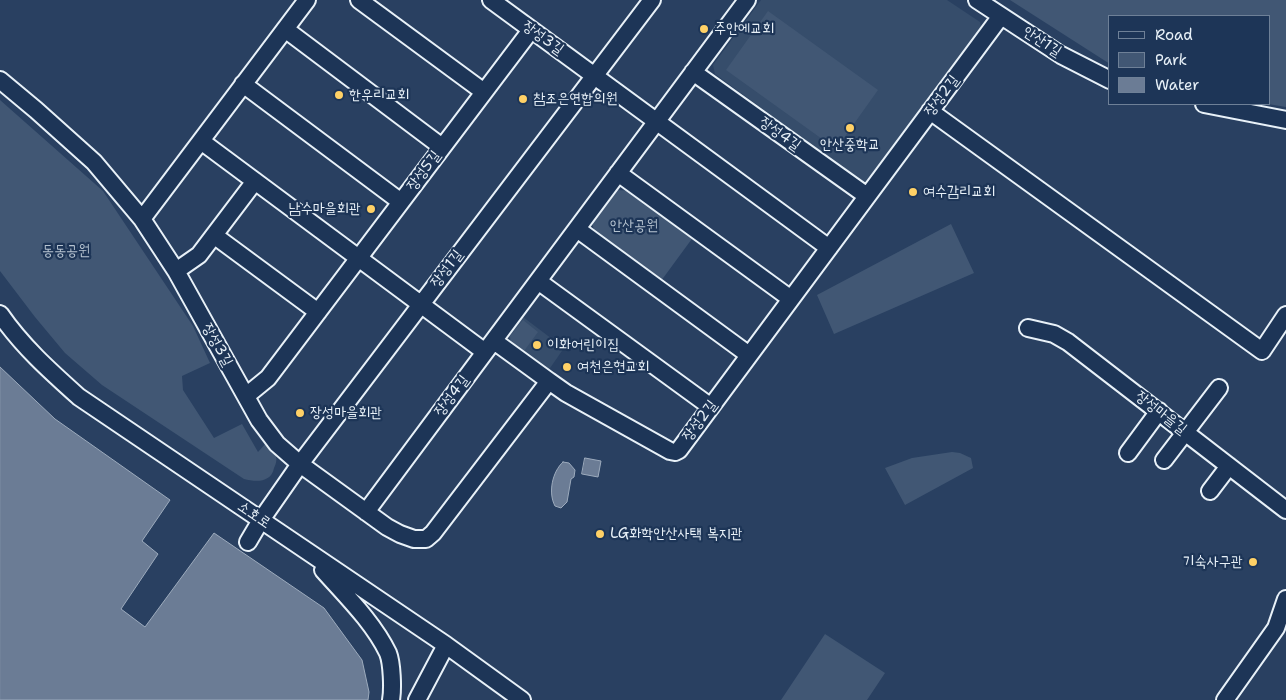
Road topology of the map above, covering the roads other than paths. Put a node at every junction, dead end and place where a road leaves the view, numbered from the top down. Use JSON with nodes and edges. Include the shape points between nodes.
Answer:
{"nodes":[{"id":1,"x":307,"y":0,"type":"edge"},
{"id":2,"x":359,"y":0,"type":"edge"},
{"id":3,"x":491,"y":0,"type":"edge"},
{"id":4,"x":652,"y":0,"type":"edge"},
{"id":5,"x":747,"y":0,"type":"edge"},
{"id":6,"x":977,"y":0,"type":"edge"},
{"id":7,"x":1002,"y":16,"type":"junction"},
{"id":8,"x":285,"y":29,"type":"junction"},
{"id":9,"x":531,"y":30,"type":"junction"},
{"id":10,"x":694,"y":72,"type":"junction"},
{"id":11,"x":594,"y":76,"type":"junction"},
{"id":12,"x":1108,"y":79,"type":"edge"},
{"id":13,"x":0,"y":80,"type":"edge"},
{"id":14,"x":243,"y":84,"type":"junction"},
{"id":15,"x":484,"y":92,"type":"junction"},
{"id":16,"x":1209,"y":105,"type":"edge"},
{"id":17,"x":930,"y":112,"type":"junction"},
{"id":18,"x":1286,"y":120,"type":"edge"},
{"id":19,"x":656,"y":122,"type":"junction"},
{"id":20,"x":201,"y":141,"type":"junction"},
{"id":21,"x":442,"y":147,"type":"junction"},
{"id":22,"x":618,"y":173,"type":"junction"},
{"id":23,"x":255,"y":181,"type":"junction"},
{"id":24,"x":867,"y":196,"type":"junction"},
{"id":25,"x":401,"y":202,"type":"junction"},
{"id":26,"x":142,"y":219,"type":"junction"},
{"id":27,"x":577,"y":229,"type":"junction"},
{"id":28,"x":215,"y":236,"type":"junction"},
{"id":29,"x":829,"y":248,"type":"junction"},
{"id":30,"x":359,"y":258,"type":"junction"},
{"id":31,"x":176,"y":271,"type":"junction"},
{"id":32,"x":538,"y":281,"type":"junction"},
{"id":33,"x":791,"y":299,"type":"junction"},
{"id":34,"x":421,"y":304,"type":"junction"},
{"id":35,"x":318,"y":312,"type":"junction"},
{"id":36,"x":0,"y":314,"type":"edge"},
{"id":37,"x":1286,"y":314,"type":"edge"},
{"id":38,"x":1028,"y":328,"type":"dead end"},
{"id":39,"x":489,"y":346,"type":"junction"},
{"id":40,"x":749,"y":355,"type":"junction"},
{"id":41,"x":549,"y":381,"type":"junction"},
{"id":42,"x":1219,"y":388,"type":"dead end"},
{"id":43,"x":246,"y":396,"type":"junction"},
{"id":44,"x":711,"y":407,"type":"junction"},
{"id":45,"x":1159,"y":411,"type":"junction"},
{"id":46,"x":1185,"y":432,"type":"junction"},
{"id":47,"x":1128,"y":453,"type":"dead end"},
{"id":48,"x":1164,"y":460,"type":"dead end"},
{"id":49,"x":300,"y":464,"type":"junction"},
{"id":50,"x":1229,"y":466,"type":"junction"},
{"id":51,"x":1210,"y":491,"type":"dead end"},
{"id":52,"x":1286,"y":510,"type":"edge"},
{"id":53,"x":366,"y":512,"type":"junction"},
{"id":54,"x":261,"y":520,"type":"junction"},
{"id":55,"x":248,"y":542,"type":"dead end"},
{"id":56,"x":304,"y":550,"type":"junction"},
{"id":57,"x":1286,"y":599,"type":"edge"},
{"id":58,"x":1286,"y":614,"type":"edge"},
{"id":59,"x":1276,"y":628,"type":"junction"},
{"id":60,"x":446,"y":645,"type":"junction"},
{"id":61,"x":391,"y":700,"type":"edge"},
{"id":62,"x":417,"y":700,"type":"edge"},
{"id":63,"x":522,"y":700,"type":"edge"},
{"id":64,"x":1225,"y":700,"type":"edge"}],
"edges":[{"from":1,"to":8,"type":"street"},
{"from":2,"to":15,"type":"street"},
{"from":3,"to":9,"type":"street","name":"장성3길"},
{"from":4,"to":11,"type":"street","name":"장성1길"},
{"from":5,"to":10,"type":"street","name":"장성4길"},
{"from":6,"to":7,"type":"street","name":"안산1길"},
{"from":7,"to":12,"type":"street","name":"안산1길","via":[[1061,55]]},
{"from":7,"to":17,"type":"street","name":"장성2길"},
{"from":8,"to":14,"type":"street"},
{"from":8,"to":21,"type":"street"},
{"from":9,"to":11,"type":"street","name":"장성3길"},
{"from":9,"to":15,"type":"street","name":"장성5길"},
{"from":10,"to":19,"type":"street","name":"장성4길"},
{"from":10,"to":24,"type":"street","name":"장성4길"},
{"from":11,"to":19,"type":"street","name":"장성3길"},
{"from":11,"to":34,"type":"street","name":"장성1길"},
{"from":13,"to":26,"type":"street","name":"장성3길","via":[[88,156]]},
{"from":14,"to":20,"type":"street"},
{"from":14,"to":25,"type":"street"},
{"from":15,"to":21,"type":"street","name":"장성5길"},
{"from":16,"to":18,"type":"street"},
{"from":17,"to":24,"type":"street","name":"장성2길"},
{"from":17,"to":37,"type":"street","via":[[1262,351]]},
{"from":19,"to":22,"type":"street","name":"장성4길"},
{"from":19,"to":29,"type":"street","name":"장성3길"},
{"from":20,"to":23,"type":"street"},
{"from":20,"to":26,"type":"street"},
{"from":21,"to":25,"type":"street","name":"장성5길"},
{"from":22,"to":27,"type":"street","name":"장성4길"},
{"from":22,"to":33,"type":"street"},
{"from":23,"to":28,"type":"street"},
{"from":23,"to":30,"type":"street"},
{"from":24,"to":29,"type":"street","name":"장성2길"},
{"from":25,"to":30,"type":"street","name":"장성5길"},
{"from":26,"to":31,"type":"street","name":"장성3길"},
{"from":27,"to":32,"type":"street","name":"장성4길"},
{"from":27,"to":40,"type":"street"},
{"from":28,"to":31,"type":"street","via":[[200,255]]},
{"from":28,"to":35,"type":"street"},
{"from":29,"to":33,"type":"street","name":"장성2길"},
{"from":30,"to":34,"type":"street","name":"장성2길"},
{"from":30,"to":35,"type":"street","name":"장성5길"},
{"from":31,"to":43,"type":"street","name":"장성3길"},
{"from":32,"to":39,"type":"street","name":"장성4길"},
{"from":32,"to":44,"type":"street"},
{"from":33,"to":40,"type":"street","name":"장성2길"},
{"from":34,"to":39,"type":"street","name":"장성2길"},
{"from":34,"to":49,"type":"street","name":"장성1길"},
{"from":35,"to":43,"type":"street","name":"장성5길","via":[[268,378]]},
{"from":36,"to":54,"type":"street","name":"소호로","via":[[15,336],[79,398]]},
{"from":38,"to":45,"type":"street","name":"장성마을길","via":[[1054,334],[1068,342]]},
{"from":39,"to":41,"type":"street","name":"장성2길"},
{"from":39,"to":53,"type":"street","name":"장성4길"},
{"from":40,"to":44,"type":"street","name":"장성2길"},
{"from":41,"to":44,"type":"street","name":"장성2길","via":[[670,452],[679,450]]},
{"from":41,"to":53,"type":"street","via":[[426,539],[414,540],[400,534]]},
{"from":42,"to":46,"type":"street"},
{"from":43,"to":49,"type":"street","name":"장성3길","via":[[278,444]]},
{"from":45,"to":46,"type":"street","name":"장성마을길"},
{"from":45,"to":47,"type":"street"},
{"from":46,"to":48,"type":"street"},
{"from":46,"to":50,"type":"street","name":"장성마을길"},
{"from":49,"to":53,"type":"street"},
{"from":49,"to":54,"type":"street","name":"장성1길"},
{"from":50,"to":51,"type":"street"},
{"from":50,"to":52,"type":"street","name":"장성마을길"},
{"from":54,"to":55,"type":"street","name":"장성1길"},
{"from":54,"to":56,"type":"street","name":"소호로"},
{"from":56,"to":60,"type":"street","name":"소호로"},
{"from":56,"to":61,"type":"street","via":[[370,624],[389,655]]},
{"from":57,"to":59,"type":"street"},
{"from":58,"to":59,"type":"street"},
{"from":59,"to":64,"type":"street"},
{"from":60,"to":62,"type":"street"},
{"from":60,"to":63,"type":"street","name":"소호로"}]}
